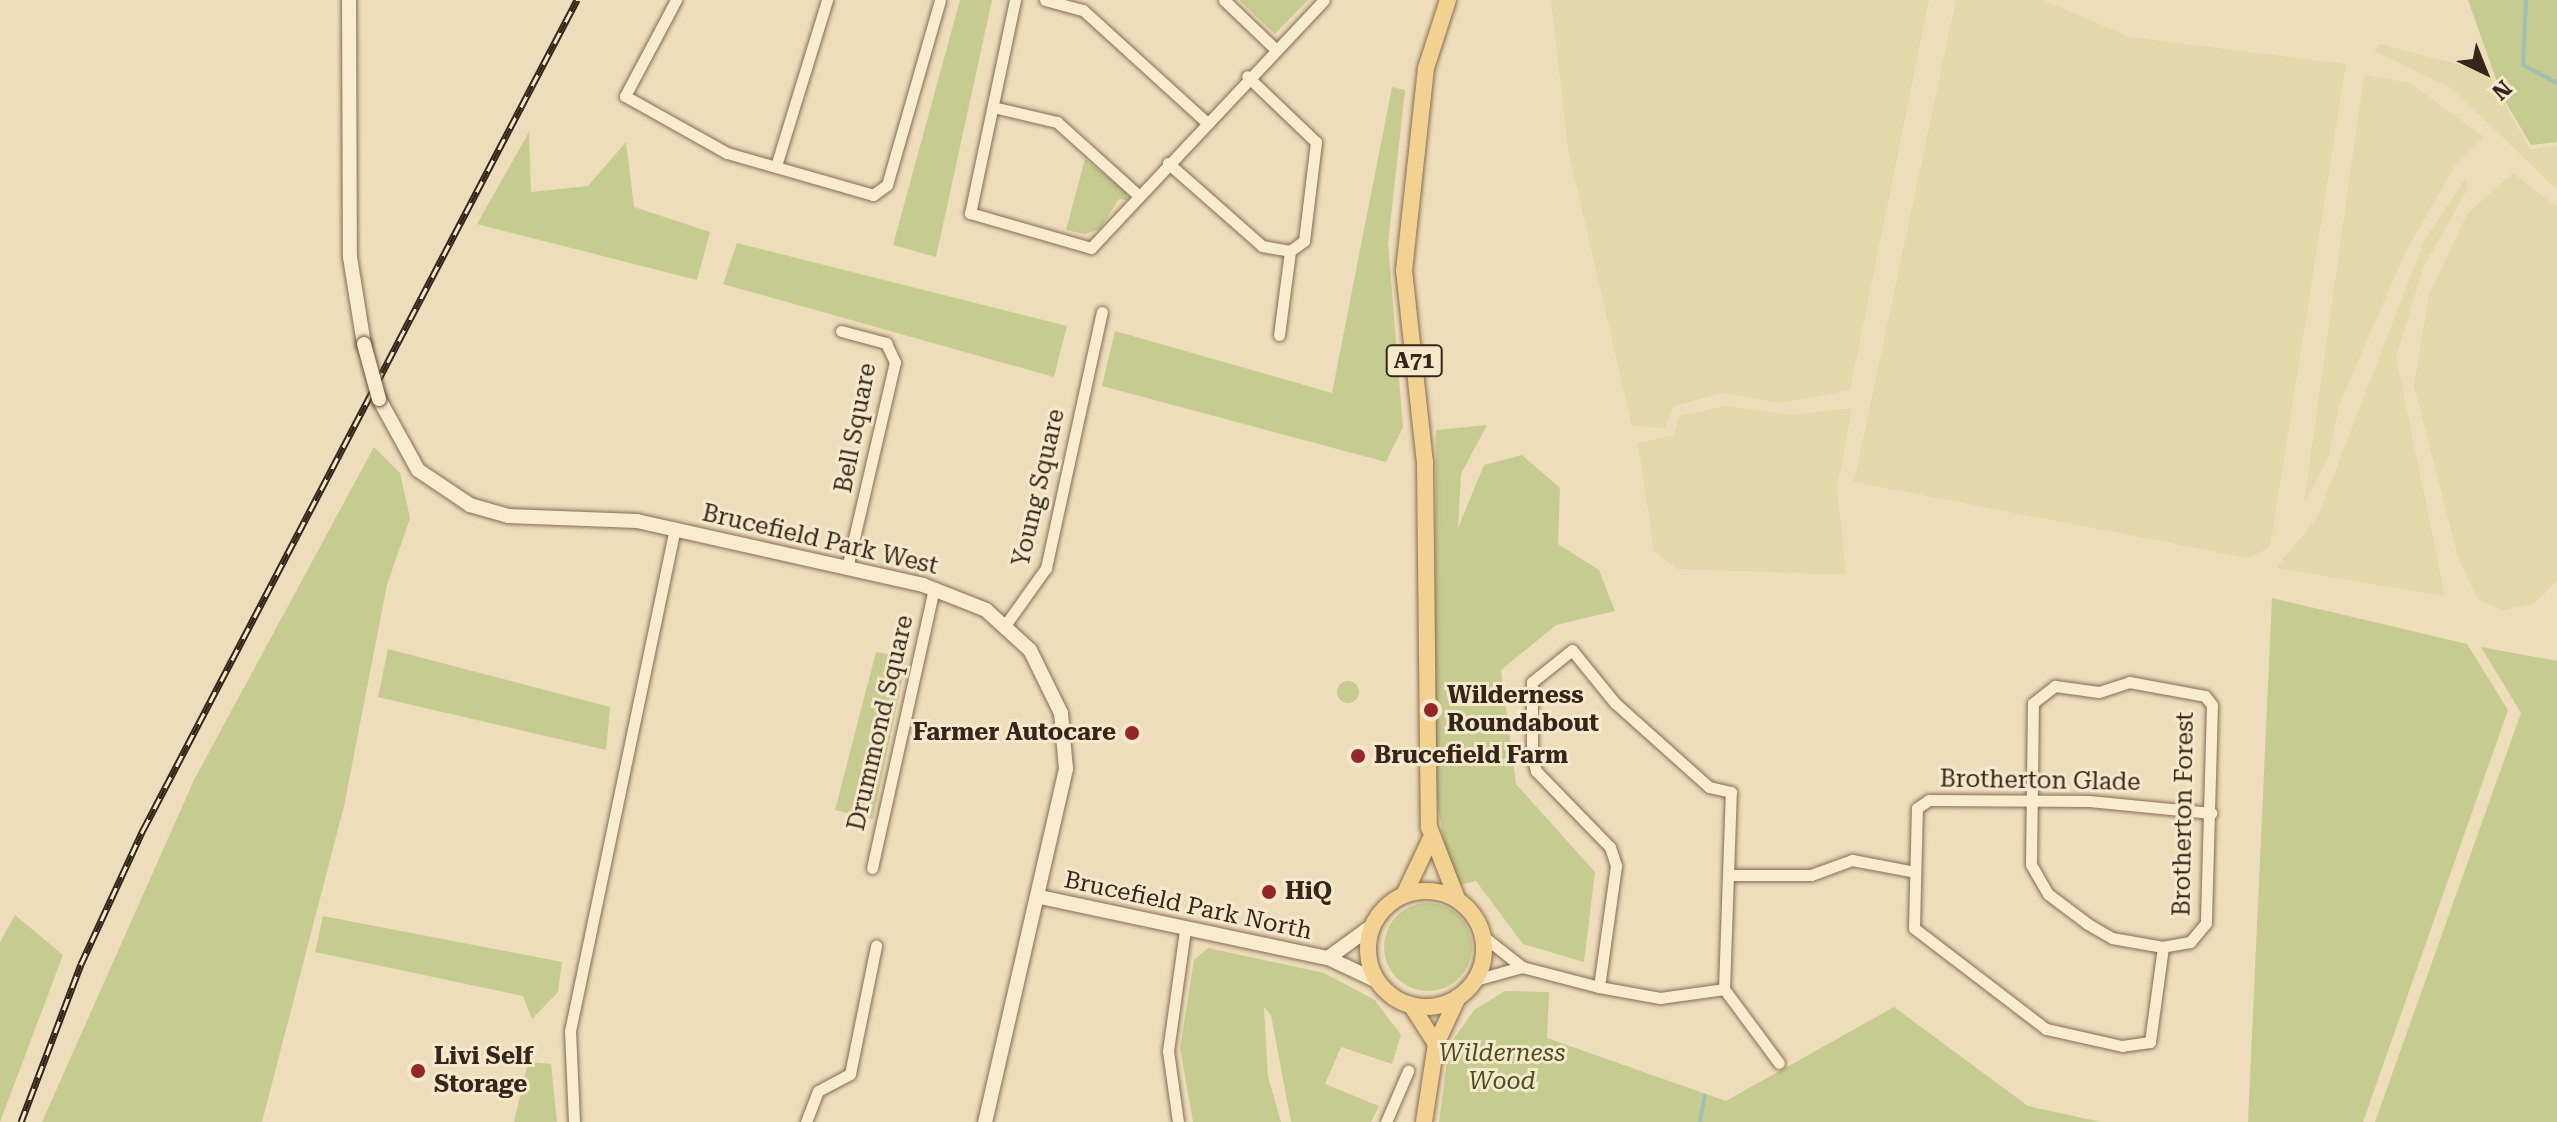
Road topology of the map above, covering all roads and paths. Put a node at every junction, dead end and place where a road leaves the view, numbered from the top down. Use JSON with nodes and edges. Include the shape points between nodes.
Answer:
{"nodes":[{"id":1,"x":349,"y":0,"type":"edge"},
{"id":2,"x":676,"y":0,"type":"edge"},
{"id":3,"x":827,"y":0,"type":"edge"},
{"id":4,"x":940,"y":0,"type":"edge"},
{"id":5,"x":1015,"y":0,"type":"edge"},
{"id":6,"x":1045,"y":0,"type":"edge"},
{"id":7,"x":1224,"y":0,"type":"edge"},
{"id":8,"x":1324,"y":0,"type":"edge"},
{"id":9,"x":1448,"y":0,"type":"edge"},
{"id":10,"x":1273,"y":47,"type":"junction"},
{"id":11,"x":1247,"y":76,"type":"junction"},
{"id":12,"x":993,"y":107,"type":"junction"},
{"id":13,"x":1205,"y":121,"type":"junction"},
{"id":14,"x":1168,"y":163,"type":"junction"},
{"id":15,"x":776,"y":166,"type":"junction"},
{"id":16,"x":1138,"y":195,"type":"junction"},
{"id":17,"x":1290,"y":251,"type":"junction"},
{"id":18,"x":1102,"y":312,"type":"dead end"},
{"id":19,"x":841,"y":331,"type":"dead end"},
{"id":20,"x":1279,"y":335,"type":"dead end"},
{"id":21,"x":675,"y":528,"type":"junction"},
{"id":22,"x":847,"y":569,"type":"junction"},
{"id":23,"x":934,"y":588,"type":"junction"},
{"id":24,"x":1006,"y":624,"type":"junction"},
{"id":25,"x":2030,"y":803,"type":"junction"},
{"id":26,"x":2211,"y":813,"type":"junction"},
{"id":27,"x":1430,"y":840,"type":"junction"},
{"id":28,"x":872,"y":868,"type":"dead end"},
{"id":29,"x":1911,"y":871,"type":"junction"},
{"id":30,"x":1732,"y":875,"type":"junction"},
{"id":31,"x":1404,"y":895,"type":"junction"},
{"id":32,"x":1040,"y":897,"type":"junction"},
{"id":33,"x":1457,"y":899,"type":"junction"},
{"id":34,"x":1372,"y":926,"type":"junction"},
{"id":35,"x":1185,"y":930,"type":"junction"},
{"id":36,"x":1483,"y":936,"type":"junction"},
{"id":37,"x":876,"y":946,"type":"dead end"},
{"id":38,"x":2163,"y":947,"type":"junction"},
{"id":39,"x":1328,"y":958,"type":"junction"},
{"id":40,"x":1522,"y":967,"type":"junction"},
{"id":41,"x":1475,"y":980,"type":"junction"},
{"id":42,"x":1377,"y":981,"type":"junction"},
{"id":43,"x":1599,"y":987,"type":"junction"},
{"id":44,"x":1724,"y":989,"type":"junction"},
{"id":45,"x":1458,"y":997,"type":"junction"},
{"id":46,"x":1411,"y":1005,"type":"junction"},
{"id":47,"x":1752,"y":1026,"type":"junction"},
{"id":48,"x":1738,"y":1032,"type":"dead end"},
{"id":49,"x":1436,"y":1044,"type":"junction"},
{"id":50,"x":1779,"y":1063,"type":"dead end"},
{"id":51,"x":1408,"y":1071,"type":"dead end"},
{"id":52,"x":574,"y":1122,"type":"edge"},
{"id":53,"x":806,"y":1122,"type":"edge"},
{"id":54,"x":985,"y":1122,"type":"edge"},
{"id":55,"x":1178,"y":1122,"type":"edge"},
{"id":56,"x":1386,"y":1122,"type":"edge"},
{"id":57,"x":1424,"y":1122,"type":"edge"}],
"edges":[{"from":1,"to":21,"type":"street","name":"Brucefield Park West","bridge":true,"via":[[350,257],[379,399],[418,470],[470,505],[508,516],[610,517]]},
{"from":2,"to":15,"type":"street","via":[[625,96],[717,149]]},
{"from":3,"to":15,"type":"street"},
{"from":4,"to":15,"type":"street","via":[[887,185],[873,195]]},
{"from":5,"to":12,"type":"street"},
{"from":6,"to":13,"type":"street","via":[[1083,10]]},
{"from":7,"to":10,"type":"street"},
{"from":8,"to":10,"type":"street"},
{"from":9,"to":27,"type":"main road","number":"A71","via":[[1426,68],[1404,270],[1425,462]]},
{"from":10,"to":11,"type":"street"},
{"from":11,"to":13,"type":"street"},
{"from":11,"to":17,"type":"street","via":[[1316,142],[1304,241]]},
{"from":12,"to":16,"type":"street","via":[[1057,122]]},
{"from":12,"to":16,"type":"street","via":[[969,203],[978,219],[1091,248]]},
{"from":13,"to":14,"type":"street"},
{"from":14,"to":16,"type":"street"},
{"from":14,"to":17,"type":"street","via":[[1255,241]]},
{"from":17,"to":20,"type":"street"},
{"from":18,"to":24,"type":"street","name":"Young Square","via":[[1046,568]]},
{"from":19,"to":22,"type":"street","name":"Bell Square","via":[[886,343],[895,362]]},
{"from":21,"to":22,"type":"street","name":"Brucefield Park West"},
{"from":21,"to":52,"type":"street","via":[[570,1031]]},
{"from":22,"to":23,"type":"street","name":"Brucefield Park West"},
{"from":23,"to":24,"type":"street","name":"Brucefield Park West"},
{"from":23,"to":28,"type":"street","name":"Drummond Square"},
{"from":24,"to":32,"type":"street","name":"Brucefield Park West","via":[[1045,671],[1062,720],[1061,815]]},
{"from":25,"to":26,"type":"street","name":"Brotherton Glade","via":[[2118,802]]},
{"from":25,"to":26,"type":"street","name":"Brotherton Forest","via":[[2030,717],[2042,692],[2068,685],[2099,692],[2145,682],[2205,696],[2212,705]]},
{"from":25,"to":29,"type":"street","name":"Brotherton Glade","via":[[1929,800],[1917,808]]},
{"from":25,"to":38,"type":"street","via":[[2031,864],[2048,894],[2112,938]]},
{"from":26,"to":38,"type":"street","name":"Brotherton Forest","via":[[2202,935]]},
{"from":27,"to":31,"type":"main road","number":"A71"},
{"from":27,"to":33,"type":"main road","number":"A71"},
{"from":29,"to":30,"type":"street","via":[[1852,860],[1811,875]]},
{"from":29,"to":38,"type":"street","via":[[1914,928],[2046,1029],[2122,1046],[2150,1042]]},
{"from":30,"to":43,"type":"street","via":[[1731,792],[1709,787],[1615,703],[1595,671],[1565,651],[1532,682],[1532,755],[1536,771],[1610,847],[1616,866]]},
{"from":30,"to":44,"type":"street"},
{"from":31,"to":33,"type":"main road","via":[[1440,892]]},
{"from":31,"to":34,"type":"main road","number":"A71"},
{"from":32,"to":35,"type":"street","name":"Brucefield Park North"},
{"from":32,"to":54,"type":"street","name":"Brucefield Park West"},
{"from":33,"to":36,"type":"main road","number":"A71"},
{"from":34,"to":39,"type":"street","name":"Brucefield Park North"},
{"from":34,"to":42,"type":"main road","via":[[1368,945]]},
{"from":35,"to":39,"type":"street","name":"Brucefield Park North"},
{"from":35,"to":55,"type":"street","via":[[1168,1051]]},
{"from":36,"to":40,"type":"street"},
{"from":36,"to":41,"type":"main road"},
{"from":37,"to":53,"type":"street","via":[[850,1074],[818,1091]]},
{"from":39,"to":42,"type":"street","name":"Brucefield Park North"},
{"from":40,"to":41,"type":"street"},
{"from":40,"to":43,"type":"street"},
{"from":41,"to":45,"type":"main road"},
{"from":42,"to":46,"type":"main road"},
{"from":43,"to":44,"type":"street","via":[[1660,998]]},
{"from":44,"to":47,"type":"street"},
{"from":45,"to":46,"type":"main road"},
{"from":45,"to":49,"type":"main road"},
{"from":46,"to":49,"type":"main road"},
{"from":47,"to":48,"type":"street"},
{"from":47,"to":50,"type":"street"},
{"from":49,"to":57,"type":"main road"},
{"from":51,"to":56,"type":"street"}]}
